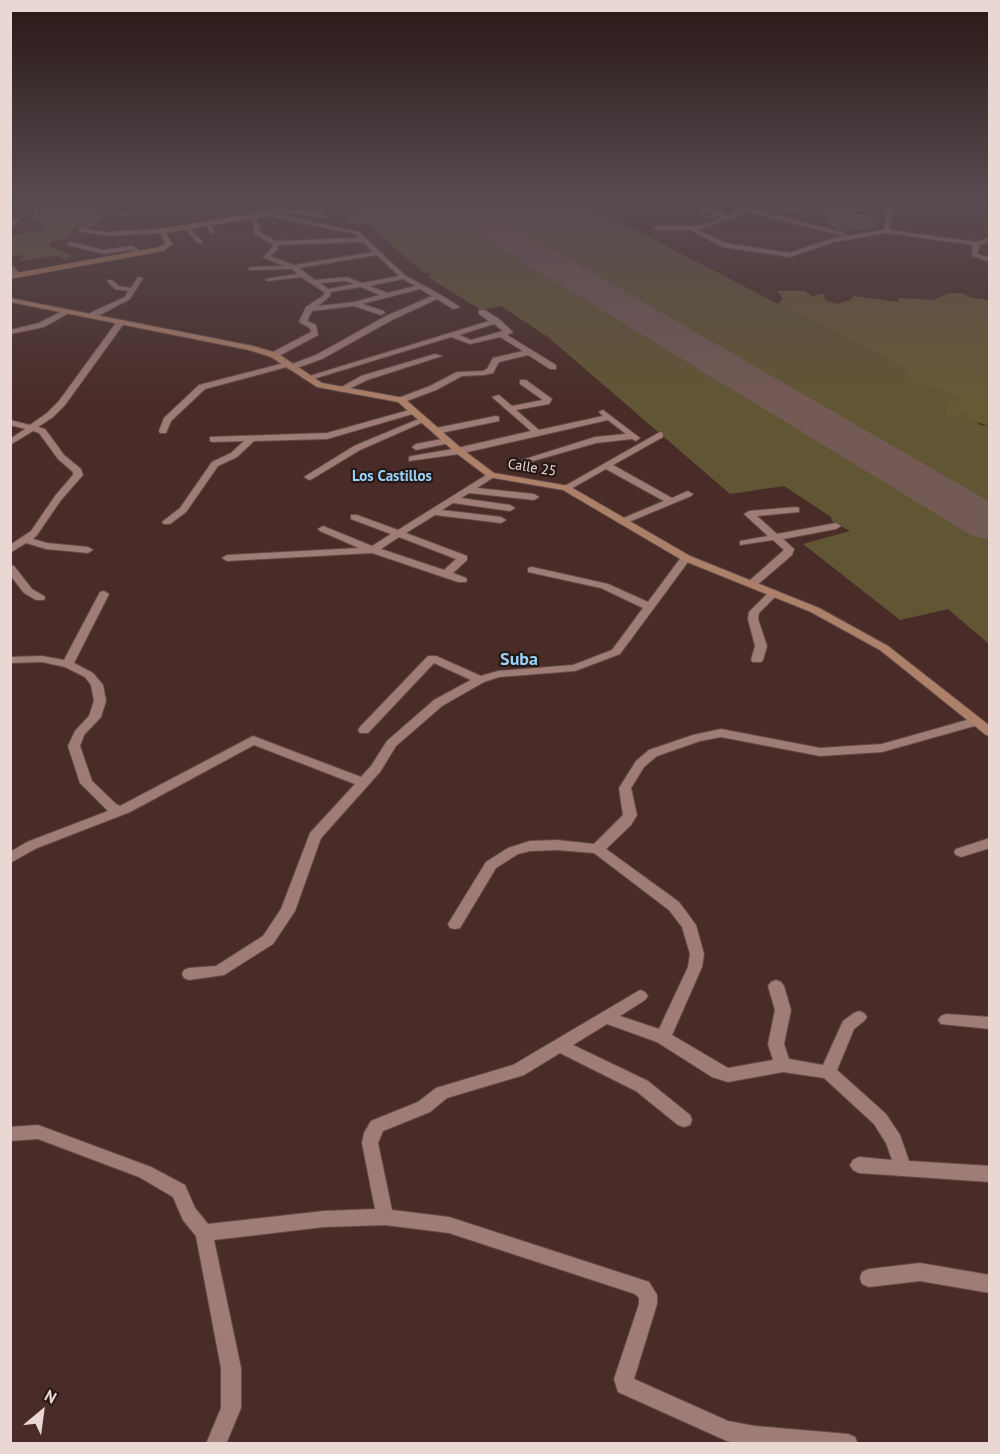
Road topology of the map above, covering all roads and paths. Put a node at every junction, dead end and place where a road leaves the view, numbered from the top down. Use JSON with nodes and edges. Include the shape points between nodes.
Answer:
{"nodes":[{"id":1,"x":48,"y":270,"type":"edge"},
{"id":2,"x":297,"y":270,"type":"edge"},
{"id":3,"x":397,"y":270,"type":"edge"},
{"id":4,"x":302,"y":275,"type":"junction"},
{"id":5,"x":14,"y":276,"type":"edge"},
{"id":6,"x":404,"y":276,"type":"junction"},
{"id":7,"x":140,"y":278,"type":"dead end"},
{"id":8,"x":268,"y":279,"type":"dead end"},
{"id":9,"x":110,"y":281,"type":"dead end"},
{"id":10,"x":312,"y":282,"type":"junction"},
{"id":11,"x":364,"y":284,"type":"junction"},
{"id":12,"x":421,"y":287,"type":"junction"},
{"id":13,"x":133,"y":290,"type":"junction"},
{"id":14,"x":328,"y":291,"type":"junction"},
{"id":15,"x":386,"y":295,"type":"junction"},
{"id":16,"x":439,"y":296,"type":"junction"},
{"id":17,"x":10,"y":300,"type":"edge"},
{"id":18,"x":354,"y":304,"type":"junction"},
{"id":19,"x":456,"y":307,"type":"dead end"},
{"id":20,"x":309,"y":309,"type":"junction"},
{"id":21,"x":67,"y":312,"type":"junction"},
{"id":22,"x":482,"y":312,"type":"dead end"},
{"id":23,"x":381,"y":313,"type":"dead end"},
{"id":24,"x":93,"y":315,"type":"junction"},
{"id":25,"x":496,"y":321,"type":"junction"},
{"id":26,"x":121,"y":322,"type":"junction"},
{"id":27,"x":10,"y":332,"type":"edge"},
{"id":28,"x":502,"y":334,"type":"junction"},
{"id":29,"x":453,"y":335,"type":"junction"},
{"id":30,"x":419,"y":344,"type":"junction"},
{"id":31,"x":529,"y":352,"type":"junction"},
{"id":32,"x":274,"y":355,"type":"junction"},
{"id":33,"x":289,"y":365,"type":"junction"},
{"id":34,"x":553,"y":367,"type":"dead end"},
{"id":35,"x":334,"y":370,"type":"junction"},
{"id":36,"x":307,"y":378,"type":"junction"},
{"id":37,"x":356,"y":382,"type":"junction"},
{"id":38,"x":523,"y":382,"type":"dead end"},
{"id":39,"x":340,"y":390,"type":"junction"},
{"id":40,"x":496,"y":397,"type":"dead end"},
{"id":41,"x":401,"y":400,"type":"junction"},
{"id":42,"x":509,"y":409,"type":"junction"},
{"id":43,"x":601,"y":410,"type":"dead end"},
{"id":44,"x":413,"y":411,"type":"junction"},
{"id":45,"x":609,"y":417,"type":"junction"},
{"id":46,"x":496,"y":419,"type":"dead end"},
{"id":47,"x":424,"y":420,"type":"junction"},
{"id":48,"x":10,"y":422,"type":"edge"},
{"id":49,"x":34,"y":427,"type":"junction"},
{"id":50,"x":163,"y":431,"type":"dead end"},
{"id":51,"x":436,"y":431,"type":"junction"},
{"id":52,"x":537,"y":432,"type":"junction"},
{"id":53,"x":660,"y":435,"type":"dead end"},
{"id":54,"x":633,"y":436,"type":"junction"},
{"id":55,"x":213,"y":440,"type":"dead end"},
{"id":56,"x":250,"y":440,"type":"junction"},
{"id":57,"x":447,"y":441,"type":"junction"},
{"id":58,"x":10,"y":443,"type":"edge"},
{"id":59,"x":644,"y":445,"type":"junction"},
{"id":60,"x":416,"y":447,"type":"dead end"},
{"id":61,"x":458,"y":451,"type":"junction"},
{"id":62,"x":412,"y":459,"type":"dead end"},
{"id":63,"x":526,"y":460,"type":"dead end"},
{"id":64,"x":607,"y":466,"type":"junction"},
{"id":65,"x":491,"y":475,"type":"junction"},
{"id":66,"x":309,"y":477,"type":"dead end"},
{"id":67,"x":566,"y":488,"type":"junction"},
{"id":68,"x":467,"y":490,"type":"junction"},
{"id":69,"x":688,"y":494,"type":"dead end"},
{"id":70,"x":534,"y":497,"type":"dead end"},
{"id":71,"x":452,"y":500,"type":"junction"},
{"id":72,"x":671,"y":501,"type":"junction"},
{"id":73,"x":510,"y":508,"type":"dead end"},
{"id":74,"x":796,"y":510,"type":"dead end"},
{"id":75,"x":434,"y":512,"type":"junction"},
{"id":76,"x":354,"y":517,"type":"dead end"},
{"id":77,"x":501,"y":520,"type":"dead end"},
{"id":78,"x":624,"y":521,"type":"junction"},
{"id":79,"x":166,"y":522,"type":"dead end"},
{"id":80,"x":836,"y":526,"type":"dead end"},
{"id":81,"x":323,"y":529,"type":"dead end"},
{"id":82,"x":399,"y":535,"type":"junction"},
{"id":83,"x":775,"y":536,"type":"junction"},
{"id":84,"x":27,"y":540,"type":"junction"},
{"id":85,"x":743,"y":543,"type":"dead end"},
{"id":86,"x":10,"y":550,"type":"edge"},
{"id":87,"x":88,"y":550,"type":"dead end"},
{"id":88,"x":373,"y":550,"type":"junction"},
{"id":89,"x":227,"y":558,"type":"dead end"},
{"id":90,"x":686,"y":558,"type":"junction"},
{"id":91,"x":10,"y":568,"type":"edge"},
{"id":92,"x":532,"y":570,"type":"dead end"},
{"id":93,"x":446,"y":574,"type":"junction"},
{"id":94,"x":462,"y":580,"type":"dead end"},
{"id":95,"x":752,"y":584,"type":"junction"},
{"id":96,"x":774,"y":593,"type":"junction"},
{"id":97,"x":104,"y":594,"type":"dead end"},
{"id":98,"x":40,"y":598,"type":"dead end"},
{"id":99,"x":649,"y":607,"type":"junction"},
{"id":100,"x":10,"y":660,"type":"edge"},
{"id":101,"x":757,"y":660,"type":"dead end"},
{"id":102,"x":68,"y":664,"type":"junction"},
{"id":103,"x":480,"y":680,"type":"junction"},
{"id":104,"x":974,"y":722,"type":"junction"},
{"id":105,"x":364,"y":729,"type":"dead end"},
{"id":106,"x":990,"y":732,"type":"edge"},
{"id":107,"x":362,"y":782,"type":"junction"},
{"id":108,"x":118,"y":810,"type":"junction"},
{"id":109,"x":990,"y":843,"type":"edge"},
{"id":110,"x":597,"y":849,"type":"junction"},
{"id":111,"x":961,"y":852,"type":"dead end"},
{"id":112,"x":10,"y":858,"type":"edge"},
{"id":113,"x":455,"y":924,"type":"dead end"},
{"id":114,"x":189,"y":974,"type":"dead end"},
{"id":115,"x":776,"y":986,"type":"dead end"},
{"id":116,"x":640,"y":996,"type":"dead end"},
{"id":117,"x":605,"y":1017,"type":"junction"},
{"id":118,"x":859,"y":1017,"type":"dead end"},
{"id":119,"x":946,"y":1020,"type":"dead end"},
{"id":120,"x":990,"y":1023,"type":"edge"},
{"id":121,"x":663,"y":1038,"type":"junction"},
{"id":122,"x":561,"y":1046,"type":"junction"},
{"id":123,"x":783,"y":1065,"type":"junction"},
{"id":124,"x":828,"y":1072,"type":"junction"},
{"id":125,"x":684,"y":1120,"type":"dead end"},
{"id":126,"x":10,"y":1134,"type":"edge"},
{"id":127,"x":859,"y":1165,"type":"dead end"},
{"id":128,"x":903,"y":1168,"type":"junction"},
{"id":129,"x":990,"y":1174,"type":"edge"},
{"id":130,"x":385,"y":1217,"type":"junction"},
{"id":131,"x":204,"y":1233,"type":"junction"},
{"id":132,"x":869,"y":1278,"type":"dead end"},
{"id":133,"x":990,"y":1284,"type":"edge"},
{"id":134,"x":216,"y":1443,"type":"edge"},
{"id":135,"x":848,"y":1443,"type":"edge"}],
"edges":[{"from":1,"to":5,"type":"main road"},
{"from":2,"to":4,"type":"street"},
{"from":3,"to":6,"type":"street"},
{"from":4,"to":8,"type":"street"},
{"from":4,"to":10,"type":"street"},
{"from":6,"to":11,"type":"street"},
{"from":6,"to":12,"type":"street"},
{"from":7,"to":13,"type":"street"},
{"from":9,"to":13,"type":"street","via":[[117,288]]},
{"from":10,"to":11,"type":"street","via":[[340,278]]},
{"from":10,"to":14,"type":"street"},
{"from":11,"to":14,"type":"street"},
{"from":11,"to":15,"type":"street"},
{"from":12,"to":15,"type":"street"},
{"from":12,"to":16,"type":"street"},
{"from":13,"to":24,"type":"street","via":[[128,298]]},
{"from":14,"to":20,"type":"street"},
{"from":15,"to":18,"type":"street"},
{"from":16,"to":19,"type":"street"},
{"from":16,"to":33,"type":"street","via":[[389,318],[319,357]]},
{"from":17,"to":21,"type":"street"},
{"from":18,"to":20,"type":"street"},
{"from":18,"to":23,"type":"street"},
{"from":20,"to":32,"type":"street","via":[[303,322],[313,327],[315,333]]},
{"from":21,"to":24,"type":"street"},
{"from":21,"to":27,"type":"street","via":[[41,325]]},
{"from":22,"to":25,"type":"street"},
{"from":24,"to":26,"type":"street"},
{"from":25,"to":28,"type":"street","via":[[510,330]]},
{"from":25,"to":29,"type":"street"},
{"from":26,"to":32,"type":"street"},
{"from":26,"to":49,"type":"street","via":[[72,391]]},
{"from":28,"to":29,"type":"street","via":[[470,342]]},
{"from":28,"to":31,"type":"street"},
{"from":29,"to":30,"type":"street"},
{"from":30,"to":35,"type":"street"},
{"from":30,"to":37,"type":"street","via":[[438,356]]},
{"from":31,"to":34,"type":"street"},
{"from":31,"to":41,"type":"street","via":[[496,360],[490,371],[460,374]]},
{"from":32,"to":33,"type":"street"},
{"from":33,"to":36,"type":"street"},
{"from":33,"to":50,"type":"street","via":[[202,387],[167,420]]},
{"from":35,"to":36,"type":"street"},
{"from":35,"to":37,"type":"street"},
{"from":36,"to":39,"type":"street"},
{"from":37,"to":39,"type":"street"},
{"from":38,"to":42,"type":"street","via":[[548,399]]},
{"from":39,"to":41,"type":"street"},
{"from":40,"to":42,"type":"street"},
{"from":41,"to":44,"type":"street","name":"Calle 25"},
{"from":42,"to":52,"type":"street"},
{"from":43,"to":45,"type":"street"},
{"from":44,"to":47,"type":"street","name":"Calle 25"},
{"from":44,"to":56,"type":"street","via":[[340,434]]},
{"from":45,"to":52,"type":"street"},
{"from":45,"to":54,"type":"street"},
{"from":46,"to":51,"type":"street"},
{"from":47,"to":51,"type":"street","name":"Calle 25"},
{"from":47,"to":66,"type":"street","via":[[357,448]]},
{"from":48,"to":49,"type":"street"},
{"from":49,"to":58,"type":"street"},
{"from":49,"to":84,"type":"street","via":[[78,471],[78,476]]},
{"from":51,"to":57,"type":"street","name":"Calle 25"},
{"from":52,"to":61,"type":"street"},
{"from":53,"to":59,"type":"street"},
{"from":54,"to":59,"type":"street"},
{"from":54,"to":63,"type":"street","via":[[595,440]]},
{"from":55,"to":56,"type":"street"},
{"from":56,"to":79,"type":"street","via":[[234,455],[215,464],[183,510]]},
{"from":57,"to":60,"type":"street"},
{"from":57,"to":61,"type":"street","name":"Calle 25"},
{"from":59,"to":64,"type":"street"},
{"from":61,"to":62,"type":"street"},
{"from":61,"to":65,"type":"street","name":"Calle 25"},
{"from":64,"to":67,"type":"street"},
{"from":64,"to":72,"type":"street"},
{"from":65,"to":67,"type":"street","name":"Calle 25"},
{"from":65,"to":68,"type":"street"},
{"from":67,"to":78,"type":"street","name":"Calle 25"},
{"from":68,"to":70,"type":"street"},
{"from":68,"to":71,"type":"street"},
{"from":69,"to":72,"type":"street"},
{"from":71,"to":73,"type":"street"},
{"from":71,"to":75,"type":"street"},
{"from":72,"to":78,"type":"street"},
{"from":74,"to":83,"type":"street","via":[[749,514]]},
{"from":75,"to":77,"type":"street"},
{"from":75,"to":82,"type":"street"},
{"from":76,"to":82,"type":"street"},
{"from":78,"to":90,"type":"street","name":"Calle 25"},
{"from":80,"to":83,"type":"street"},
{"from":81,"to":88,"type":"street"},
{"from":82,"to":88,"type":"street"},
{"from":82,"to":93,"type":"street","via":[[464,558]]},
{"from":83,"to":85,"type":"street"},
{"from":83,"to":95,"type":"street","via":[[789,551]]},
{"from":84,"to":86,"type":"street"},
{"from":84,"to":87,"type":"street"},
{"from":88,"to":89,"type":"street"},
{"from":88,"to":93,"type":"street"},
{"from":90,"to":95,"type":"street","name":"Calle 25"},
{"from":90,"to":99,"type":"street"},
{"from":91,"to":98,"type":"street","via":[[28,591]]},
{"from":92,"to":99,"type":"street","via":[[604,586]]},
{"from":93,"to":94,"type":"street"},
{"from":95,"to":96,"type":"street","name":"Calle 25"},
{"from":96,"to":101,"type":"street","via":[[754,612],[761,646]]},
{"from":96,"to":104,"type":"street","name":"Calle 25","via":[[815,610],[884,648]]},
{"from":97,"to":102,"type":"street"},
{"from":99,"to":103,"type":"street","via":[[616,652],[597,662],[575,668],[498,674]]},
{"from":100,"to":102,"type":"street","via":[[42,659]]},
{"from":102,"to":108,"type":"street","via":[[89,675],[97,685],[100,701],[95,717],[79,734],[75,746],[86,783]]},
{"from":103,"to":105,"type":"street","via":[[432,658]]},
{"from":103,"to":107,"type":"street","via":[[438,703],[391,744],[376,769]]},
{"from":104,"to":106,"type":"street","name":"Calle 25"},
{"from":104,"to":110,"type":"street","via":[[882,748],[820,752],[734,733],[697,738],[653,753],[640,764],[625,788],[630,815]]},
{"from":107,"to":108,"type":"street","via":[[253,740]]},
{"from":107,"to":114,"type":"street","via":[[315,836],[288,911],[268,940],[219,970]]},
{"from":108,"to":112,"type":"street"},
{"from":109,"to":111,"type":"street"},
{"from":110,"to":113,"type":"street","via":[[557,845],[513,851],[491,865]]},
{"from":110,"to":121,"type":"street","via":[[674,906],[689,925],[697,954],[695,967]]},
{"from":115,"to":123,"type":"street","via":[[783,1010],[776,1044]]},
{"from":116,"to":117,"type":"street"},
{"from":117,"to":121,"type":"street"},
{"from":117,"to":122,"type":"street"},
{"from":118,"to":124,"type":"street","via":[[848,1024]]},
{"from":119,"to":120,"type":"street"},
{"from":121,"to":123,"type":"street","via":[[728,1075]]},
{"from":122,"to":125,"type":"street","via":[[642,1086]]},
{"from":122,"to":130,"type":"street","via":[[518,1070],[442,1093],[424,1107],[377,1126],[370,1143]]},
{"from":123,"to":124,"type":"street"},
{"from":124,"to":128,"type":"street","via":[[880,1119],[894,1140]]},
{"from":126,"to":131,"type":"street","via":[[38,1132],[145,1172],[179,1191],[189,1214]]},
{"from":127,"to":128,"type":"street"},
{"from":128,"to":129,"type":"street"},
{"from":130,"to":131,"type":"street","via":[[324,1219]]},
{"from":130,"to":135,"type":"street","via":[[448,1225],[642,1288],[648,1295],[648,1304],[625,1385],[727,1431]]},
{"from":131,"to":134,"type":"street","via":[[231,1368],[231,1408]]},
{"from":132,"to":133,"type":"street","via":[[920,1272]]}]}
